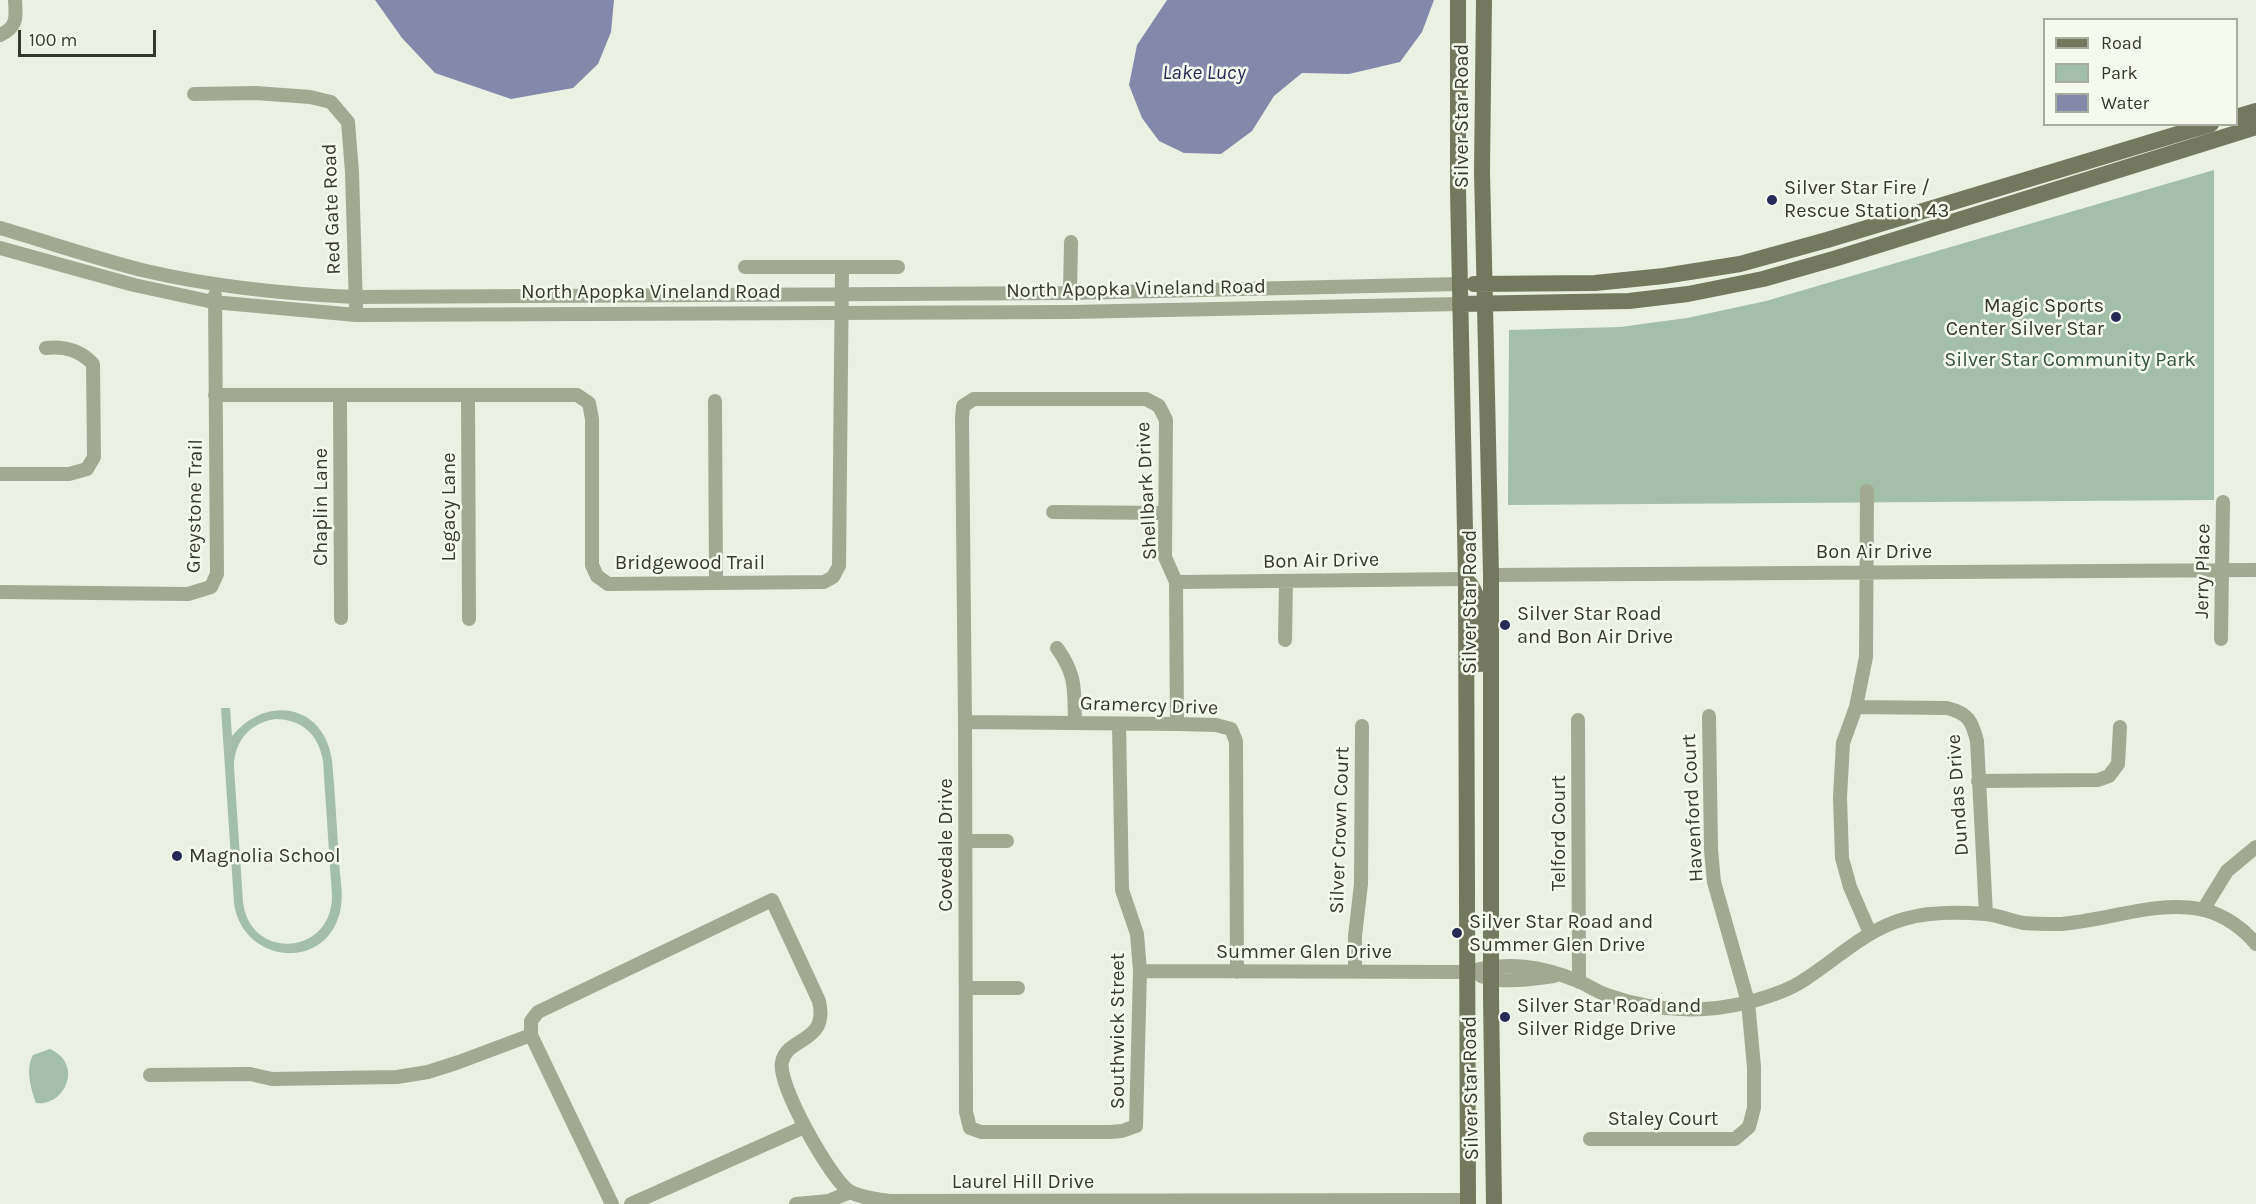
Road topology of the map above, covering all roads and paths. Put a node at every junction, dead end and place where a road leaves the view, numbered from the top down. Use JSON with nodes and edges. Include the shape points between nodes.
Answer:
{"nodes":[{"id":1,"x":15,"y":0,"type":"edge"},
{"id":2,"x":1458,"y":0,"type":"edge"},
{"id":3,"x":1484,"y":0,"type":"edge"},
{"id":4,"x":0,"y":35,"type":"edge"},
{"id":5,"x":194,"y":94,"type":"dead end"},
{"id":6,"x":2256,"y":111,"type":"edge"},
{"id":7,"x":2238,"y":116,"type":"edge"},
{"id":8,"x":2204,"y":126,"type":"edge"},
{"id":9,"x":2256,"y":127,"type":"edge"},
{"id":10,"x":2073,"y":166,"type":"junction"},
{"id":11,"x":2078,"y":183,"type":"junction"},
{"id":12,"x":0,"y":228,"type":"edge"},
{"id":13,"x":1071,"y":242,"type":"dead end"},
{"id":14,"x":0,"y":248,"type":"edge"},
{"id":15,"x":745,"y":267,"type":"dead end"},
{"id":16,"x":842,"y":267,"type":"junction"},
{"id":17,"x":898,"y":267,"type":"dead end"},
{"id":18,"x":1459,"y":284,"type":"junction"},
{"id":19,"x":217,"y":285,"type":"junction"},
{"id":20,"x":1484,"y":285,"type":"junction"},
{"id":21,"x":842,"y":293,"type":"junction"},
{"id":22,"x":1070,"y":293,"type":"junction"},
{"id":23,"x":355,"y":297,"type":"junction"},
{"id":24,"x":213,"y":302,"type":"junction"},
{"id":25,"x":1485,"y":303,"type":"junction"},
{"id":26,"x":1460,"y":304,"type":"junction"},
{"id":27,"x":842,"y":313,"type":"junction"},
{"id":28,"x":356,"y":315,"type":"junction"},
{"id":29,"x":46,"y":348,"type":"dead end"},
{"id":30,"x":468,"y":395,"type":"junction"},
{"id":31,"x":215,"y":396,"type":"junction"},
{"id":32,"x":340,"y":396,"type":"junction"},
{"id":33,"x":974,"y":399,"type":"joint"},
{"id":34,"x":714,"y":401,"type":"dead end"},
{"id":35,"x":0,"y":474,"type":"edge"},
{"id":36,"x":1867,"y":491,"type":"dead end"},
{"id":37,"x":2223,"y":502,"type":"dead end"},
{"id":38,"x":1053,"y":512,"type":"dead end"},
{"id":39,"x":1164,"y":513,"type":"junction"},
{"id":40,"x":2223,"y":570,"type":"junction"},
{"id":41,"x":2256,"y":570,"type":"edge"},
{"id":42,"x":1866,"y":572,"type":"junction"},
{"id":43,"x":1491,"y":575,"type":"junction"},
{"id":44,"x":1466,"y":579,"type":"junction"},
{"id":45,"x":1286,"y":581,"type":"junction"},
{"id":46,"x":1176,"y":582,"type":"junction"},
{"id":47,"x":716,"y":583,"type":"junction"},
{"id":48,"x":0,"y":592,"type":"edge"},
{"id":49,"x":341,"y":618,"type":"dead end"},
{"id":50,"x":469,"y":619,"type":"dead end"},
{"id":51,"x":2221,"y":639,"type":"dead end"},
{"id":52,"x":1285,"y":640,"type":"dead end"},
{"id":53,"x":1058,"y":648,"type":"dead end"},
{"id":54,"x":1856,"y":707,"type":"junction"},
{"id":55,"x":1708,"y":716,"type":"dead end"},
{"id":56,"x":1578,"y":720,"type":"dead end"},
{"id":57,"x":965,"y":722,"type":"junction"},
{"id":58,"x":1075,"y":723,"type":"junction"},
{"id":59,"x":1119,"y":724,"type":"junction"},
{"id":60,"x":1177,"y":724,"type":"junction"},
{"id":61,"x":1362,"y":726,"type":"dead end"},
{"id":62,"x":2120,"y":726,"type":"dead end"},
{"id":63,"x":1491,"y":753,"type":"junction"},
{"id":64,"x":1978,"y":781,"type":"junction"},
{"id":65,"x":966,"y":841,"type":"junction"},
{"id":66,"x":1006,"y":841,"type":"dead end"},
{"id":67,"x":2256,"y":847,"type":"edge"},
{"id":68,"x":2203,"y":910,"type":"junction"},
{"id":69,"x":1986,"y":914,"type":"junction"},
{"id":70,"x":1870,"y":933,"type":"junction"},
{"id":71,"x":2256,"y":944,"type":"edge"},
{"id":72,"x":1140,"y":971,"type":"junction"},
{"id":73,"x":1355,"y":971,"type":"junction"},
{"id":74,"x":1237,"y":972,"type":"junction"},
{"id":75,"x":1468,"y":972,"type":"junction"},
{"id":76,"x":1491,"y":972,"type":"junction"},
{"id":77,"x":1579,"y":982,"type":"junction"},
{"id":78,"x":966,"y":988,"type":"junction"},
{"id":79,"x":1018,"y":988,"type":"dead end"},
{"id":80,"x":1748,"y":1002,"type":"junction"},
{"id":81,"x":531,"y":1035,"type":"junction"},
{"id":82,"x":150,"y":1076,"type":"dead end"},
{"id":83,"x":1136,"y":1125,"type":"joint"},
{"id":84,"x":804,"y":1127,"type":"junction"},
{"id":85,"x":1590,"y":1139,"type":"dead end"},
{"id":86,"x":849,"y":1198,"type":"edge"},
{"id":87,"x":1469,"y":1203,"type":"edge"},
{"id":88,"x":612,"y":1204,"type":"edge"},
{"id":89,"x":631,"y":1204,"type":"edge"},
{"id":90,"x":796,"y":1204,"type":"edge"},
{"id":91,"x":1494,"y":1204,"type":"edge"}],
"edges":[{"from":1,"to":4,"type":"street","via":[[16,20]]},
{"from":2,"to":18,"type":"main road","name":"Silver Star Road"},
{"from":3,"to":20,"type":"main road","name":"Silver Star Road"},
{"from":5,"to":23,"type":"street","name":"Red Gate Road","via":[[310,97],[331,102],[348,122]]},
{"from":6,"to":7,"type":"main road"},
{"from":8,"to":10,"type":"main road","name":"North Apopka Vineland Road"},
{"from":9,"to":11,"type":"main road","name":"North Apopka Vineland Road"},
{"from":10,"to":11,"type":"street"},
{"from":10,"to":20,"type":"main road","name":"North Apopka Vineland Road","via":[[1740,264],[1595,283]]},
{"from":11,"to":25,"type":"main road","name":"North Apopka Vineland Road","via":[[1763,279],[1629,301]]},
{"from":12,"to":19,"type":"street","name":"North Apopka Vineland Road","via":[[145,271]]},
{"from":13,"to":22,"type":"street"},
{"from":14,"to":24,"type":"street","name":"North Apopka Vineland Road"},
{"from":15,"to":16,"type":"street"},
{"from":16,"to":17,"type":"street"},
{"from":16,"to":21,"type":"street","name":"Bridgewood Trail"},
{"from":18,"to":20,"type":"main road","name":"North Apopka Vineland Road"},
{"from":18,"to":22,"type":"street","name":"North Apopka Vineland Road"},
{"from":18,"to":26,"type":"main road","name":"Silver Star Road"},
{"from":19,"to":23,"type":"street","name":"North Apopka Vineland Road"},
{"from":19,"to":24,"type":"street","name":"Greystone Trail"},
{"from":20,"to":25,"type":"main road","name":"Silver Star Road"},
{"from":21,"to":22,"type":"street","name":"North Apopka Vineland Road"},
{"from":21,"to":23,"type":"street","name":"North Apopka Vineland Road"},
{"from":21,"to":27,"type":"street","name":"Bridgewood Trail"},
{"from":23,"to":28,"type":"street","name":"Red Gate Road"},
{"from":24,"to":28,"type":"street","name":"North Apopka Vineland Road"},
{"from":24,"to":31,"type":"street","name":"Greystone Trail"},
{"from":25,"to":26,"type":"main road","name":"North Apopka Vineland Road"},
{"from":25,"to":43,"type":"main road","name":"Silver Star Road"},
{"from":26,"to":27,"type":"street","name":"North Apopka Vineland Road"},
{"from":26,"to":44,"type":"main road","name":"Silver Star Road"},
{"from":27,"to":28,"type":"street","name":"North Apopka Vineland Road"},
{"from":27,"to":47,"type":"street","name":"Bridgewood Trail","via":[[839,566],[834,577],[824,582]]},
{"from":29,"to":35,"type":"street","via":[[62,346],[84,355],[93,364],[94,457],[87,469],[69,474]]},
{"from":30,"to":32,"type":"street","name":"Bridgewood Trail"},
{"from":30,"to":47,"type":"street","name":"Bridgewood Trail","via":[[577,395],[588,403],[592,419],[592,565],[597,576],[608,584]]},
{"from":30,"to":50,"type":"street","name":"Legacy Lane"},
{"from":31,"to":32,"type":"street","name":"Bridgewood Trail"},
{"from":31,"to":48,"type":"street","name":"Greystone Trail","via":[[217,574],[211,587],[188,594]]},
{"from":32,"to":49,"type":"street","name":"Chaplin Lane"},
{"from":33,"to":39,"type":"street","name":"Shellbark Drive","via":[[1146,399],[1159,406],[1166,420]]},
{"from":33,"to":57,"type":"street","name":"Covedale Drive","via":[[963,406],[962,419]]},
{"from":34,"to":47,"type":"street"},
{"from":36,"to":42,"type":"street"},
{"from":37,"to":40,"type":"street","name":"Jerry Place"},
{"from":38,"to":39,"type":"street"},
{"from":39,"to":46,"type":"street","name":"Shellbark Drive","via":[[1166,557]]},
{"from":40,"to":41,"type":"street","name":"Bon Air Drive"},
{"from":40,"to":42,"type":"street","name":"Bon Air Drive"},
{"from":40,"to":51,"type":"street","name":"Jerry Place"},
{"from":42,"to":43,"type":"street","name":"Bon Air Drive"},
{"from":42,"to":54,"type":"street","via":[[1866,657]]},
{"from":43,"to":63,"type":"main road","name":"Silver Star Road"},
{"from":44,"to":45,"type":"street","name":"Bon Air Drive"},
{"from":44,"to":63,"type":"main road","via":[[1476,594],[1481,724]]},
{"from":44,"to":75,"type":"main road","name":"Silver Star Road"},
{"from":45,"to":46,"type":"street","name":"Bon Air Drive"},
{"from":45,"to":52,"type":"street"},
{"from":46,"to":60,"type":"street","name":"Shellbark Drive"},
{"from":53,"to":58,"type":"street","via":[[1070,666],[1074,682]]},
{"from":54,"to":64,"type":"street","name":"Dundas Drive","via":[[1960,711],[1973,725]]},
{"from":54,"to":70,"type":"street","via":[[1843,743],[1842,858]]},
{"from":55,"to":80,"type":"street","name":"Havenford Court","via":[[1714,882]]},
{"from":56,"to":77,"type":"street","name":"Telford Court"},
{"from":57,"to":58,"type":"street","name":"Gramercy Drive"},
{"from":57,"to":65,"type":"street","name":"Covedale Drive"},
{"from":58,"to":59,"type":"street","name":"Gramercy Drive"},
{"from":59,"to":60,"type":"street","name":"Gramercy Drive"},
{"from":59,"to":72,"type":"street","name":"Southwick Street","via":[[1122,890],[1137,934]]},
{"from":60,"to":74,"type":"street","name":"Gramercy Drive","via":[[1230,729],[1236,741]]},
{"from":61,"to":73,"type":"street","name":"Silver Crown Court","via":[[1361,884]]},
{"from":62,"to":64,"type":"street","via":[[2118,764],[2109,776],[2098,780]]},
{"from":63,"to":76,"type":"main road","name":"Silver Star Road"},
{"from":64,"to":69,"type":"street","name":"Dundas Drive"},
{"from":65,"to":66,"type":"street"},
{"from":65,"to":78,"type":"street","name":"Covedale Drive"},
{"from":67,"to":68,"type":"street","via":[[2227,871]]},
{"from":68,"to":69,"type":"street","via":[[2173,908],[2061,924]]},
{"from":68,"to":71,"type":"street","via":[[2225,918]]},
{"from":69,"to":70,"type":"street","via":[[1904,919]]},
{"from":70,"to":80,"type":"street","via":[[1804,981]]},
{"from":72,"to":74,"type":"street","name":"Summer Glen Drive"},
{"from":72,"to":83,"type":"street","name":"Southwick Street"},
{"from":73,"to":74,"type":"street","name":"Summer Glen Drive"},
{"from":73,"to":75,"type":"street","name":"Summer Glen Drive"},
{"from":75,"to":76,"type":"street","name":"Summer Glen Drive"},
{"from":75,"to":87,"type":"main road","name":"Silver Star Road"},
{"from":76,"to":77,"type":"street","name":"Summer Glen Drive","via":[[1521,981],[1559,975]]},
{"from":76,"to":91,"type":"main road","name":"Silver Star Road"},
{"from":77,"to":80,"type":"street","via":[[1646,1006],[1686,1010]]},
{"from":78,"to":79,"type":"street"},
{"from":78,"to":83,"type":"street","name":"Covedale Drive","via":[[966,1112],[970,1128],[981,1132],[1110,1132]]},
{"from":80,"to":85,"type":"street","name":"Staley Court","via":[[1754,1098],[1749,1127],[1735,1139]]},
{"from":81,"to":82,"type":"street","via":[[428,1072],[397,1077]]},
{"from":81,"to":84,"type":"street","via":[[531,1021],[538,1012],[772,900],[822,1011],[809,1037],[787,1051],[782,1061],[782,1073]]},
{"from":81,"to":88,"type":"street"},
{"from":84,"to":86,"type":"street"},
{"from":84,"to":89,"type":"street"},
{"from":86,"to":87,"type":"street","name":"Laurel Hill Drive"},
{"from":86,"to":90,"type":"street"}]}
